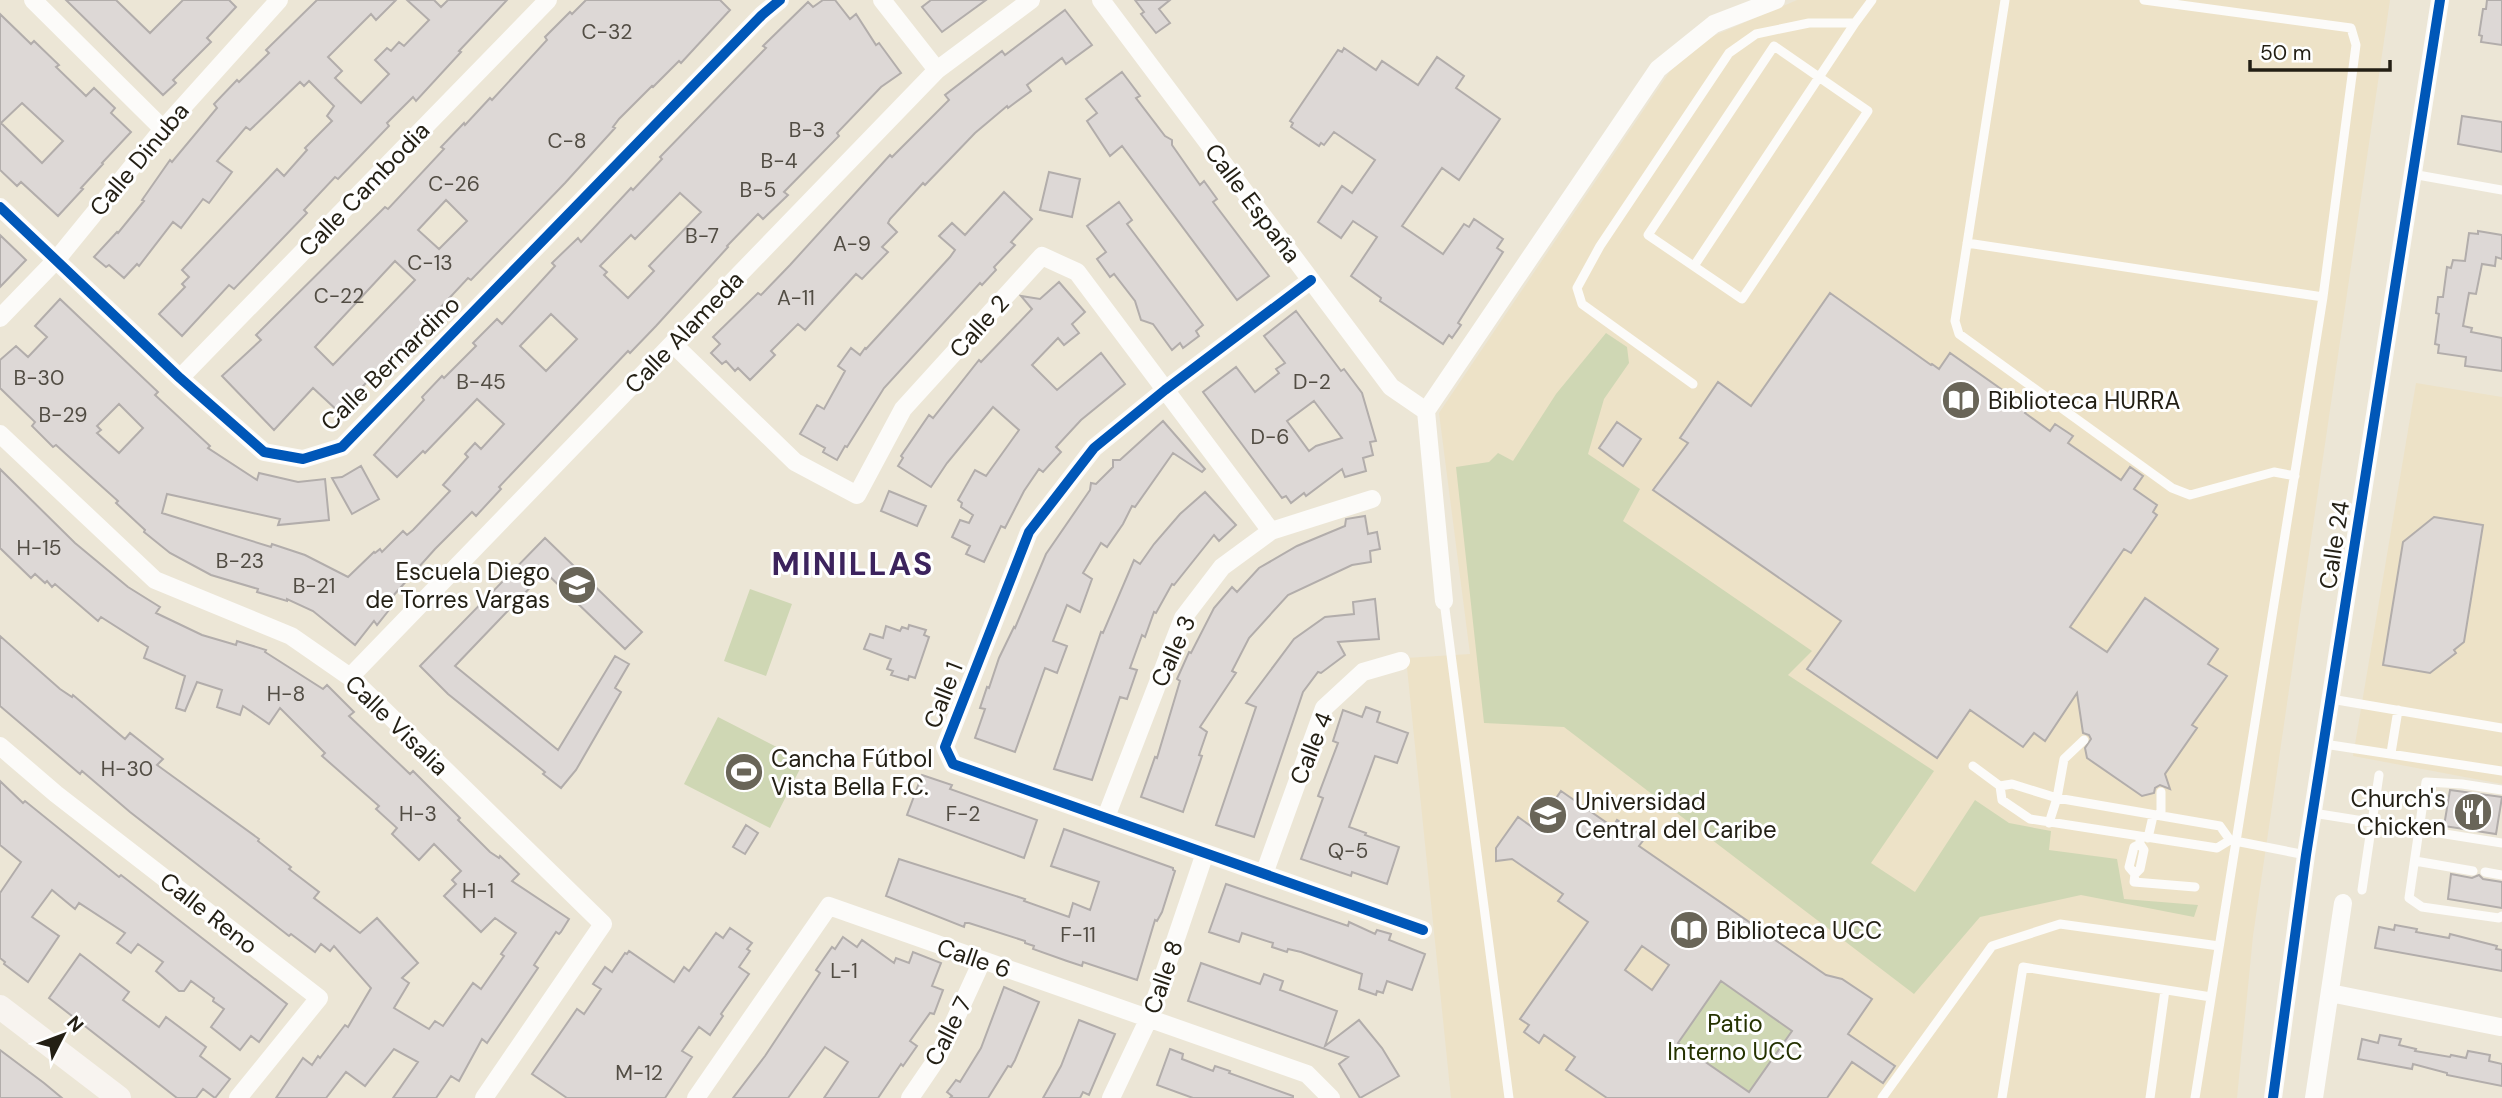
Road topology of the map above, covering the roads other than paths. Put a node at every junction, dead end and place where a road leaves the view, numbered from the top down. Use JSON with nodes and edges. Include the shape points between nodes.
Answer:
{"nodes":[{"id":1,"x":33,"y":0,"type":"edge"},
{"id":2,"x":548,"y":0,"type":"edge"},
{"id":3,"x":780,"y":0,"type":"edge"},
{"id":4,"x":882,"y":0,"type":"edge"},
{"id":5,"x":1031,"y":0,"type":"edge"},
{"id":6,"x":1101,"y":0,"type":"edge"},
{"id":7,"x":1776,"y":0,"type":"edge"},
{"id":8,"x":1872,"y":0,"type":"edge"},
{"id":9,"x":2005,"y":0,"type":"edge"},
{"id":10,"x":2144,"y":0,"type":"edge"},
{"id":11,"x":2440,"y":0,"type":"edge"},
{"id":12,"x":275,"y":1,"type":"edge"},
{"id":13,"x":1855,"y":23,"type":"junction"},
{"id":14,"x":937,"y":70,"type":"junction"},
{"id":15,"x":1820,"y":76,"type":"junction"},
{"id":16,"x":163,"y":129,"type":"junction"},
{"id":17,"x":2412,"y":174,"type":"junction"},
{"id":18,"x":2502,"y":190,"type":"edge"},
{"id":19,"x":0,"y":207,"type":"edge"},
{"id":20,"x":1967,"y":243,"type":"junction"},
{"id":21,"x":57,"y":259,"type":"junction"},
{"id":22,"x":1693,"y":266,"type":"junction"},
{"id":23,"x":1311,"y":280,"type":"junction"},
{"id":24,"x":2323,"y":296,"type":"junction"},
{"id":25,"x":0,"y":318,"type":"edge"},
{"id":26,"x":673,"y":344,"type":"junction"},
{"id":27,"x":180,"y":378,"type":"junction"},
{"id":28,"x":1693,"y":384,"type":"dead end"},
{"id":29,"x":1165,"y":390,"type":"junction"},
{"id":30,"x":1426,"y":411,"type":"junction"},
{"id":31,"x":0,"y":434,"type":"edge"},
{"id":32,"x":2295,"y":476,"type":"junction"},
{"id":33,"x":1372,"y":499,"type":"dead end"},
{"id":34,"x":1271,"y":531,"type":"junction"},
{"id":35,"x":1444,"y":601,"type":"joint"},
{"id":36,"x":1401,"y":661,"type":"dead end"},
{"id":37,"x":350,"y":677,"type":"junction"},
{"id":38,"x":2331,"y":699,"type":"junction"},
{"id":39,"x":2398,"y":710,"type":"junction"},
{"id":40,"x":2502,"y":728,"type":"edge"},
{"id":41,"x":2084,"y":740,"type":"dead end"},
{"id":42,"x":2324,"y":744,"type":"junction"},
{"id":43,"x":0,"y":746,"type":"edge"},
{"id":44,"x":2391,"y":754,"type":"junction"},
{"id":45,"x":1973,"y":766,"type":"dead end"},
{"id":46,"x":2502,"y":771,"type":"edge"},
{"id":47,"x":2379,"y":775,"type":"dead end"},
{"id":48,"x":2000,"y":786,"type":"junction"},
{"id":49,"x":2502,"y":790,"type":"edge"},
{"id":50,"x":2161,"y":792,"type":"dead end"},
{"id":51,"x":2057,"y":798,"type":"junction"},
{"id":52,"x":2313,"y":813,"type":"junction"},
{"id":53,"x":2157,"y":816,"type":"junction"},
{"id":54,"x":1106,"y":817,"type":"junction"},
{"id":55,"x":2049,"y":822,"type":"junction"},
{"id":56,"x":2372,"y":823,"type":"junction"},
{"id":57,"x":2420,"y":830,"type":"junction"},
{"id":58,"x":2143,"y":840,"type":"junction"},
{"id":59,"x":2233,"y":841,"type":"junction"},
{"id":60,"x":2502,"y":843,"type":"edge"},
{"id":61,"x":1205,"y":853,"type":"junction"},
{"id":62,"x":2306,"y":855,"type":"junction"},
{"id":63,"x":2415,"y":861,"type":"junction"},
{"id":64,"x":2473,"y":871,"type":"dead end"},
{"id":65,"x":2485,"y":872,"type":"dead end"},
{"id":66,"x":1264,"y":874,"type":"junction"},
{"id":67,"x":2502,"y":875,"type":"edge"},
{"id":68,"x":2195,"y":887,"type":"dead end"},
{"id":69,"x":2362,"y":890,"type":"dead end"},
{"id":70,"x":2343,"y":903,"type":"dead end"},
{"id":71,"x":2502,"y":916,"type":"edge"},
{"id":72,"x":1423,"y":930,"type":"dead end"},
{"id":73,"x":2219,"y":946,"type":"junction"},
{"id":74,"x":982,"y":961,"type":"junction"},
{"id":75,"x":2165,"y":990,"type":"junction"},
{"id":76,"x":2330,"y":993,"type":"junction"},
{"id":77,"x":2211,"y":997,"type":"junction"},
{"id":78,"x":0,"y":1007,"type":"edge"},
{"id":79,"x":1149,"y":1018,"type":"junction"},
{"id":80,"x":2500,"y":1027,"type":"edge"},
{"id":81,"x":119,"y":1098,"type":"edge"},
{"id":82,"x":238,"y":1098,"type":"edge"},
{"id":83,"x":484,"y":1098,"type":"edge"},
{"id":84,"x":696,"y":1098,"type":"edge"},
{"id":85,"x":910,"y":1098,"type":"edge"},
{"id":86,"x":1111,"y":1098,"type":"edge"},
{"id":87,"x":1331,"y":1098,"type":"edge"},
{"id":88,"x":1509,"y":1098,"type":"edge"},
{"id":89,"x":1882,"y":1098,"type":"edge"},
{"id":90,"x":2002,"y":1098,"type":"edge"},
{"id":91,"x":2150,"y":1098,"type":"edge"},
{"id":92,"x":2195,"y":1098,"type":"edge"},
{"id":93,"x":2273,"y":1098,"type":"edge"},
{"id":94,"x":2314,"y":1098,"type":"edge"}],
"edges":[{"from":1,"to":16,"type":"street"},
{"from":2,"to":27,"type":"street","name":"Calle Cambodia"},
{"from":3,"to":27,"type":"street","name":"Calle Bernardino","via":[[342,447],[303,459],[264,452]]},
{"from":4,"to":14,"type":"street"},
{"from":5,"to":14,"type":"street","name":"Calle Alameda"},
{"from":6,"to":23,"type":"street","name":"Calle España"},
{"from":7,"to":30,"type":"street","via":[[1714,24],[1658,69]]},
{"from":8,"to":13,"type":"lane"},
{"from":9,"to":20,"type":"lane"},
{"from":10,"to":24,"type":"lane","via":[[2351,28],[2356,45]]},
{"from":11,"to":17,"type":"street","name":"Calle 24"},
{"from":12,"to":16,"type":"street","name":"Calle Dinuba"},
{"from":13,"to":15,"type":"lane"},
{"from":13,"to":28,"type":"lane","via":[[1809,23],[1756,34],[1729,53],[1577,288],[1581,304]]},
{"from":14,"to":26,"type":"street","name":"Calle Alameda"},
{"from":15,"to":22,"type":"lane"},
{"from":15,"to":22,"type":"lane","via":[[1774,46],[1655,224],[1648,235]]},
{"from":15,"to":22,"type":"lane","via":[[1868,111],[1742,299]]},
{"from":16,"to":21,"type":"street","name":"Calle Dinuba"},
{"from":17,"to":18,"type":"lane"},
{"from":17,"to":38,"type":"street","name":"Calle 24"},
{"from":19,"to":21,"type":"street","name":"Calle Bernardino"},
{"from":20,"to":24,"type":"lane"},
{"from":20,"to":32,"type":"lane","via":[[1955,320],[1959,334],[2172,488],[2190,495],[2274,472]]},
{"from":21,"to":25,"type":"street","name":"Calle Dinuba"},
{"from":21,"to":27,"type":"street","name":"Calle Bernardino"},
{"from":23,"to":29,"type":"street","name":"Calle 1"},
{"from":23,"to":30,"type":"street","name":"Calle España","via":[[1391,387]]},
{"from":24,"to":32,"type":"lane"},
{"from":26,"to":29,"type":"street","name":"Calle 2","via":[[795,462],[857,495],[903,409],[1042,256],[1077,272]]},
{"from":26,"to":37,"type":"street","name":"Calle Alameda"},
{"from":29,"to":34,"type":"street"},
{"from":29,"to":54,"type":"street","name":"Calle 1","via":[[1094,448],[1029,532],[945,747],[953,764]]},
{"from":30,"to":35,"type":"street"},
{"from":31,"to":37,"type":"street","name":"Calle Visalia","via":[[155,580],[291,636]]},
{"from":32,"to":59,"type":"lane"},
{"from":33,"to":34,"type":"street","name":"Calle 3"},
{"from":34,"to":54,"type":"street","name":"Calle 3","via":[[1222,568],[1183,618]]},
{"from":35,"to":88,"type":"lane"},
{"from":36,"to":66,"type":"street","name":"Calle 4","via":[[1363,672],[1324,708]]},
{"from":37,"to":83,"type":"street","name":"Calle Visalia","via":[[603,924]]},
{"from":38,"to":39,"type":"lane"},
{"from":38,"to":42,"type":"street","name":"Calle 24"},
{"from":39,"to":40,"type":"lane"},
{"from":39,"to":44,"type":"lane"},
{"from":41,"to":51,"type":"lane","via":[[2064,760]]},
{"from":42,"to":44,"type":"lane"},
{"from":42,"to":52,"type":"street","name":"Calle 24"},
{"from":43,"to":82,"type":"street","name":"Calle Reno","via":[[318,998]]},
{"from":44,"to":46,"type":"lane"},
{"from":45,"to":48,"type":"lane"},
{"from":47,"to":56,"type":"lane"},
{"from":48,"to":51,"type":"lane","via":[[2012,784]]},
{"from":48,"to":55,"type":"lane","via":[[2002,800],[2030,820]]},
{"from":49,"to":57,"type":"lane","via":[[2426,782]]},
{"from":50,"to":53,"type":"lane"},
{"from":51,"to":53,"type":"lane"},
{"from":51,"to":55,"type":"lane"},
{"from":52,"to":56,"type":"lane"},
{"from":52,"to":62,"type":"street","name":"Calle 24"},
{"from":53,"to":58,"type":"lane"},
{"from":53,"to":59,"type":"lane","via":[[2220,826]]},
{"from":54,"to":61,"type":"street","name":"Calle 1"},
{"from":55,"to":58,"type":"lane"},
{"from":56,"to":57,"type":"lane"},
{"from":56,"to":69,"type":"lane"},
{"from":57,"to":60,"type":"lane"},
{"from":57,"to":63,"type":"lane"},
{"from":58,"to":59,"type":"lane","via":[[2217,848]]},
{"from":58,"to":68,"type":"lane","via":[[2134,882]]},
{"from":59,"to":62,"type":"lane"},
{"from":59,"to":73,"type":"lane"},
{"from":61,"to":66,"type":"street","name":"Calle 1"},
{"from":61,"to":79,"type":"street","name":"Calle 8"},
{"from":62,"to":93,"type":"street","name":"Calle 24"},
{"from":63,"to":64,"type":"lane"},
{"from":63,"to":71,"type":"lane","via":[[2409,898],[2422,907]]},
{"from":65,"to":67,"type":"lane"},
{"from":66,"to":72,"type":"street","name":"Calle 1"},
{"from":70,"to":76,"type":"street"},
{"from":73,"to":77,"type":"lane"},
{"from":73,"to":89,"type":"lane","via":[[2060,923],[1992,946]]},
{"from":74,"to":79,"type":"street","name":"Calle 6"},
{"from":74,"to":84,"type":"street","name":"Calle 6","via":[[829,906]]},
{"from":74,"to":85,"type":"street","name":"Calle 7","via":[[938,1057]]},
{"from":75,"to":77,"type":"lane"},
{"from":75,"to":90,"type":"lane","via":[[2023,967]]},
{"from":75,"to":91,"type":"lane"},
{"from":76,"to":80,"type":"street"},
{"from":76,"to":94,"type":"street"},
{"from":77,"to":92,"type":"lane"},
{"from":78,"to":81,"type":"main road"},
{"from":79,"to":86,"type":"street","name":"Calle 8"},
{"from":79,"to":87,"type":"street","name":"Calle 6","via":[[1307,1074]]}]}
